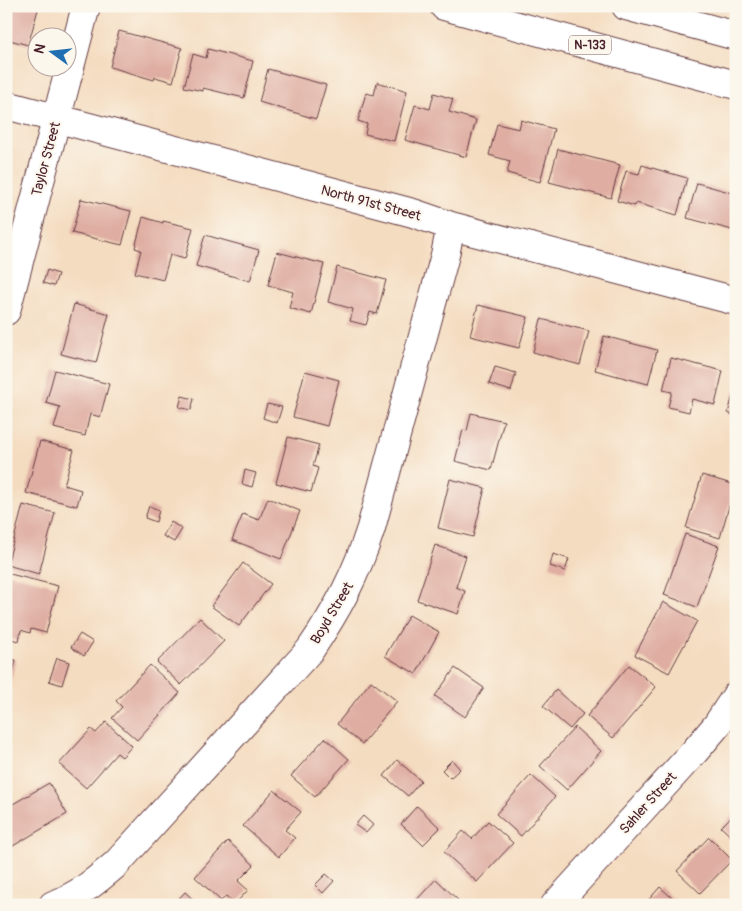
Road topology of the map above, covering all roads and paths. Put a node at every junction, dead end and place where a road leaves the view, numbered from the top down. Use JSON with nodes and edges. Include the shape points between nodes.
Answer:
{"nodes":[{"id":1,"x":86,"y":6,"type":"edge"},
{"id":2,"x":444,"y":6,"type":"edge"},
{"id":3,"x":626,"y":6,"type":"edge"},
{"id":4,"x":664,"y":11,"type":"edge"},
{"id":5,"x":736,"y":36,"type":"edge"},
{"id":6,"x":736,"y":85,"type":"edge"},
{"id":7,"x":6,"y":105,"type":"edge"},
{"id":8,"x":57,"y":118,"type":"junction"},
{"id":9,"x":451,"y":226,"type":"junction"},
{"id":10,"x":736,"y":301,"type":"edge"},
{"id":11,"x":6,"y":311,"type":"edge"},
{"id":12,"x":736,"y":696,"type":"edge"},
{"id":13,"x":53,"y":905,"type":"edge"},
{"id":14,"x":555,"y":905,"type":"edge"}],
"edges":[{"from":1,"to":8,"type":"street","name":"Taylor Street"},
{"from":2,"to":6,"type":"street","number":"N-133"},
{"from":3,"to":4,"type":"street"},
{"from":4,"to":5,"type":"street"},
{"from":7,"to":8,"type":"street","name":"North 91st Street"},
{"from":8,"to":9,"type":"street","name":"North 91st Street"},
{"from":8,"to":11,"type":"street","name":"Taylor Street"},
{"from":9,"to":10,"type":"street","name":"North 91st Street"},
{"from":9,"to":13,"type":"street","name":"Boyd Street","via":[[362,558],[332,618],[310,650],[116,864],[85,890]]},
{"from":12,"to":14,"type":"street","name":"Sahler Street","via":[[696,751]]}]}
